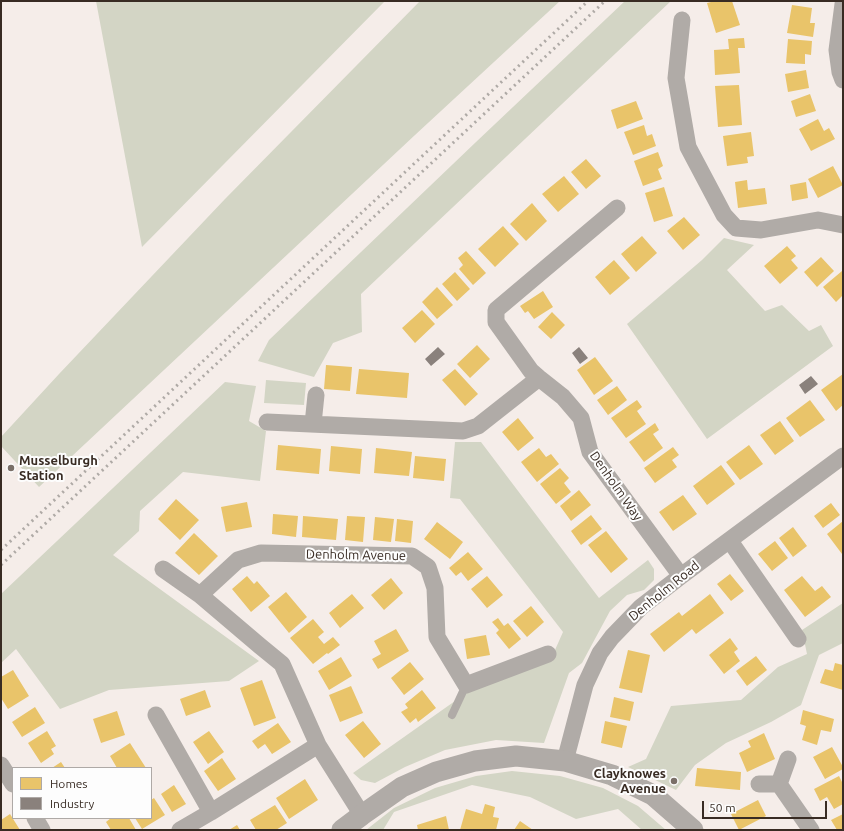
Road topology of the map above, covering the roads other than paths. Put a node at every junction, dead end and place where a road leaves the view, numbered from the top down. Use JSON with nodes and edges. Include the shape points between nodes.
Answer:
{"nodes":[{"id":1,"x":843,"y":4,"type":"edge"},
{"id":2,"x":682,"y":20,"type":"dead end"},
{"id":3,"x":843,"y":80,"type":"edge"},
{"id":4,"x":617,"y":208,"type":"dead end"},
{"id":5,"x":843,"y":225,"type":"edge"},
{"id":6,"x":539,"y":378,"type":"junction"},
{"id":7,"x":316,"y":395,"type":"dead end"},
{"id":8,"x":267,"y":422,"type":"dead end"},
{"id":9,"x":313,"y":424,"type":"junction"},
{"id":10,"x":841,"y":463,"type":"edge"},
{"id":11,"x":730,"y":541,"type":"junction"},
{"id":12,"x":163,"y":570,"type":"dead end"},
{"id":13,"x":681,"y":576,"type":"junction"},
{"id":14,"x":200,"y":595,"type":"junction"},
{"id":15,"x":798,"y":639,"type":"dead end"},
{"id":16,"x":548,"y":654,"type":"dead end"},
{"id":17,"x":466,"y":685,"type":"junction"},
{"id":18,"x":156,"y":715,"type":"dead end"},
{"id":19,"x":452,"y":715,"type":"dead end"},
{"id":20,"x":318,"y":745,"type":"junction"},
{"id":21,"x":788,"y":759,"type":"dead end"},
{"id":22,"x":565,"y":761,"type":"junction"},
{"id":23,"x":1,"y":765,"type":"edge"},
{"id":24,"x":12,"y":782,"type":"edge"},
{"id":25,"x":759,"y":784,"type":"dead end"},
{"id":26,"x":779,"y":784,"type":"junction"},
{"id":27,"x":211,"y":812,"type":"junction"},
{"id":28,"x":362,"y":814,"type":"junction"},
{"id":29,"x":36,"y":819,"type":"edge"},
{"id":30,"x":42,"y":830,"type":"edge"},
{"id":31,"x":180,"y":830,"type":"edge"},
{"id":32,"x":342,"y":830,"type":"edge"},
{"id":33,"x":693,"y":830,"type":"edge"},
{"id":34,"x":811,"y":830,"type":"edge"}],
"edges":[{"from":1,"to":3,"type":"street","via":[[837,50]]},
{"from":2,"to":5,"type":"street","via":[[676,78],[688,146],[724,216],[736,228],[761,230],[818,220]]},
{"from":4,"to":6,"type":"street","name":"Denholm Way","via":[[496,310],[496,322],[531,371]]},
{"from":6,"to":9,"type":"street","via":[[478,426],[463,431]]},
{"from":6,"to":13,"type":"street","name":"Denholm Way","via":[[563,397],[581,418],[590,452]]},
{"from":7,"to":9,"type":"street"},
{"from":8,"to":9,"type":"street"},
{"from":10,"to":11,"type":"street","name":"Denholm Road"},
{"from":11,"to":13,"type":"street","name":"Denholm Road"},
{"from":11,"to":15,"type":"street"},
{"from":12,"to":14,"type":"street"},
{"from":13,"to":22,"type":"street","name":"Denholm Road","via":[[641,607],[600,653],[585,685]]},
{"from":14,"to":17,"type":"street","name":"Denholm Avenue","via":[[238,560],[261,553],[412,556],[428,567],[435,588],[437,637]]},
{"from":14,"to":20,"type":"street","via":[[282,664]]},
{"from":16,"to":17,"type":"street"},
{"from":17,"to":19,"type":"lane"},
{"from":18,"to":27,"type":"street"},
{"from":20,"to":27,"type":"street"},
{"from":20,"to":28,"type":"street"},
{"from":21,"to":26,"type":"street"},
{"from":22,"to":28,"type":"street","via":[[516,756],[475,761],[436,772],[402,787]]},
{"from":22,"to":33,"type":"street","via":[[612,775],[653,795]]},
{"from":23,"to":24,"type":"street"},
{"from":25,"to":26,"type":"street"},
{"from":26,"to":34,"type":"street"},
{"from":27,"to":31,"type":"street"},
{"from":28,"to":32,"type":"street"},
{"from":29,"to":30,"type":"street"}]}
